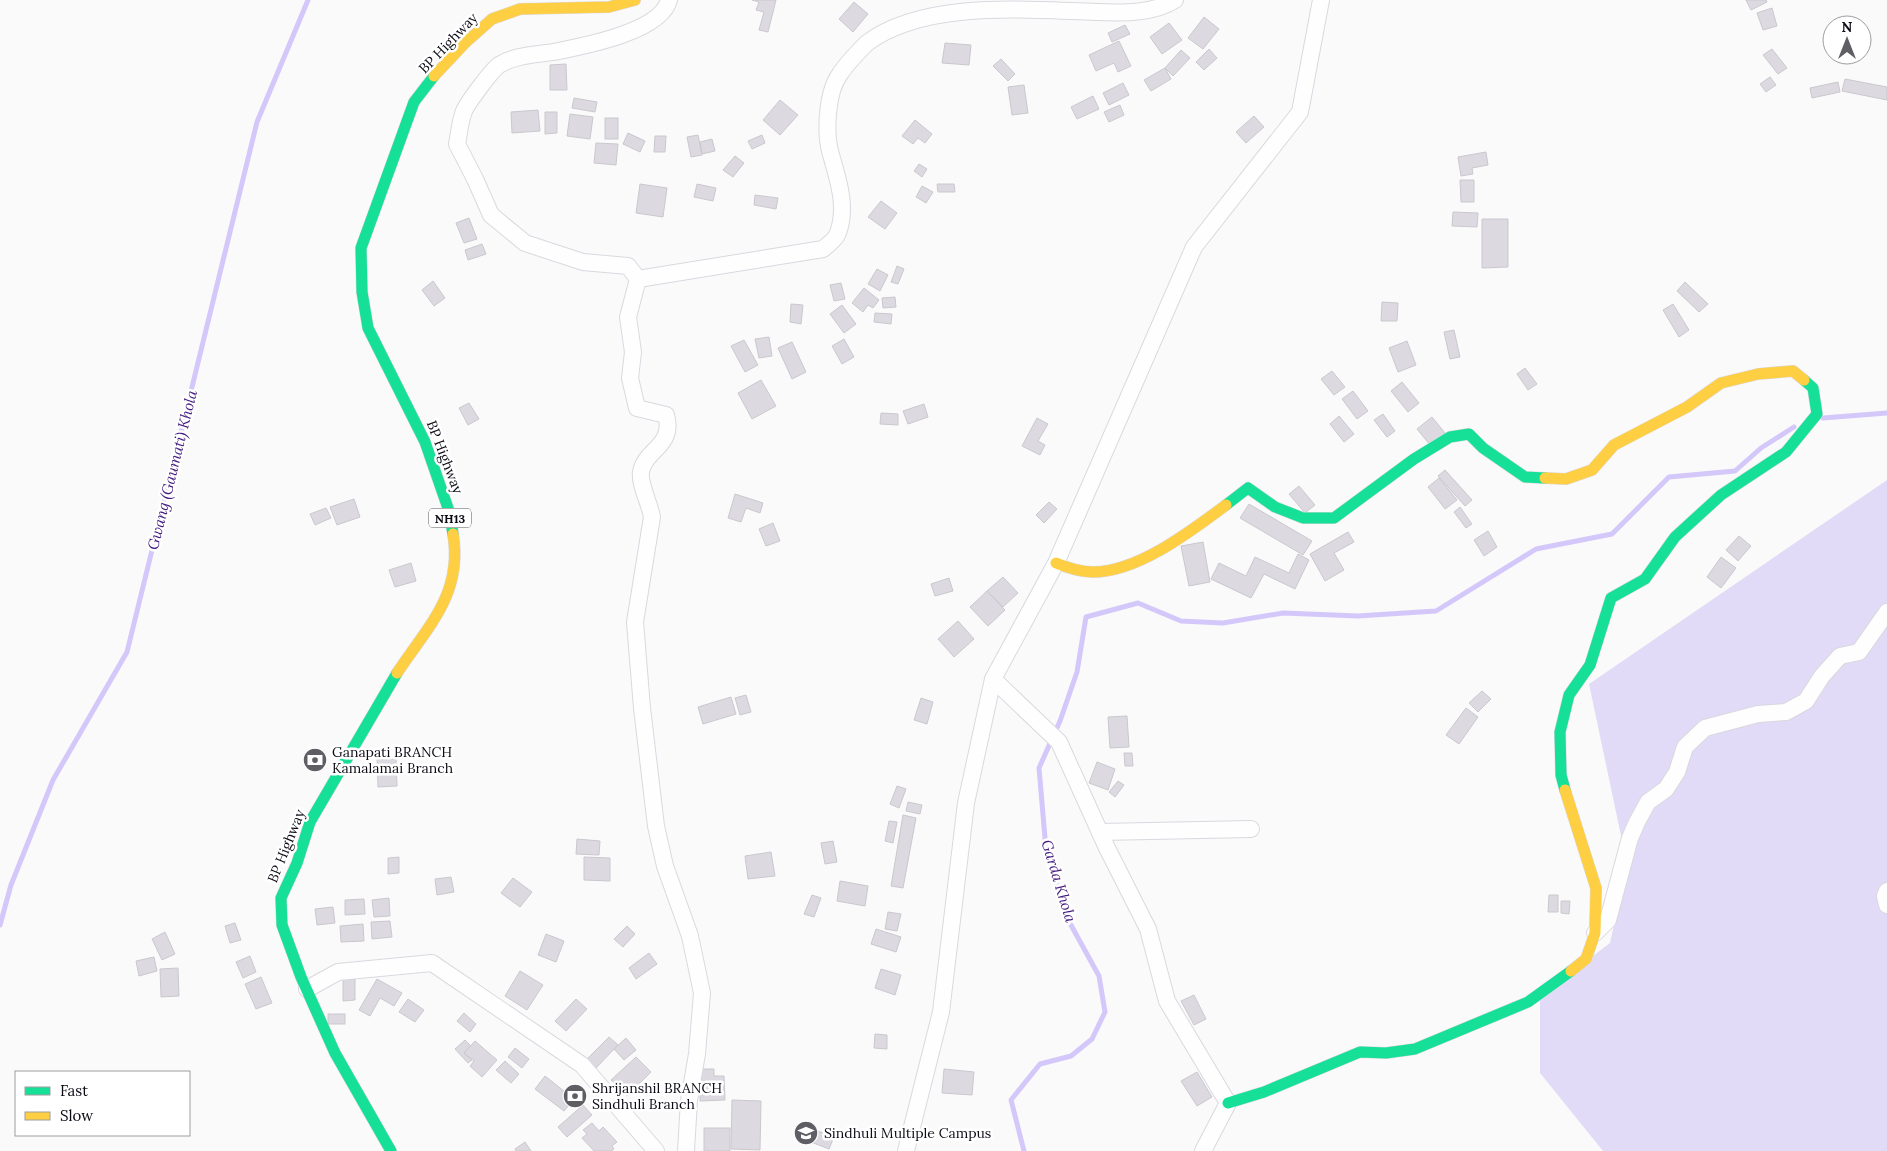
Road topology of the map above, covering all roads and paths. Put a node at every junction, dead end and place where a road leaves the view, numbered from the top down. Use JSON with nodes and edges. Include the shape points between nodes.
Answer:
{"nodes":[{"id":1,"x":635,"y":0,"type":"edge"},
{"id":2,"x":669,"y":0,"type":"edge"},
{"id":3,"x":1175,"y":0,"type":"edge"},
{"id":4,"x":1321,"y":0,"type":"edge"},
{"id":5,"x":638,"y":279,"type":"junction"},
{"id":6,"x":1056,"y":563,"type":"junction"},
{"id":7,"x":1887,"y":612,"type":"edge"},
{"id":8,"x":993,"y":679,"type":"junction"},
{"id":9,"x":1251,"y":829,"type":"dead end"},
{"id":10,"x":1100,"y":832,"type":"junction"},
{"id":11,"x":1887,"y":891,"type":"edge"},
{"id":12,"x":1887,"y":905,"type":"edge"},
{"id":13,"x":1595,"y":933,"type":"junction"},
{"id":14,"x":307,"y":990,"type":"junction"},
{"id":15,"x":1228,"y":1103,"type":"junction"},
{"id":16,"x":391,"y":1151,"type":"edge"},
{"id":17,"x":656,"y":1151,"type":"edge"},
{"id":18,"x":686,"y":1151,"type":"edge"},
{"id":19,"x":906,"y":1151,"type":"edge"},
{"id":20,"x":1203,"y":1151,"type":"edge"}],
"edges":[{"from":1,"to":14,"type":"main road","name":"BP Highway","number":"NH13","via":[[610,7],[520,9],[492,19],[471,37],[440,68],[414,102],[361,248],[362,292],[368,328],[425,442],[449,511],[456,552],[450,590],[440,612],[398,671],[310,822],[297,863],[280,898],[282,925]]},
{"from":2,"to":5,"type":"street","via":[[667,8],[649,24],[628,34],[524,56],[498,65],[465,110],[456,144],[490,216],[525,243],[583,262],[628,266]]},
{"from":3,"to":5,"type":"street","via":[[1128,13],[990,6],[922,12],[885,28],[838,75],[827,113],[830,149],[840,181],[842,207],[838,234],[823,249]]},
{"from":4,"to":6,"type":"street","via":[[1300,112],[1194,247]]},
{"from":5,"to":18,"type":"street","via":[[628,317],[633,352],[630,378],[637,408],[666,414],[669,426],[663,442],[641,470],[641,481],[652,517],[635,622],[641,699],[656,826],[665,866],[690,936],[702,993]]},
{"from":6,"to":8,"type":"street"},
{"from":6,"to":13,"type":"main road","via":[[1075,571],[1102,572],[1140,560],[1248,488],[1275,507],[1304,518],[1334,518],[1414,459],[1450,437],[1469,434],[1483,448],[1525,476],[1566,479],[1592,470],[1614,445],[1687,407],[1721,383],[1758,374],[1794,371],[1813,388],[1816,414],[1807,428],[1786,452],[1721,495],[1675,537],[1645,579],[1611,598],[1590,665],[1569,696],[1560,732],[1561,775],[1596,888]]},
{"from":7,"to":13,"type":"street","via":[[1859,652],[1840,656],[1806,700],[1786,712],[1758,714],[1706,728],[1684,747],[1677,772],[1666,789],[1648,802],[1637,822],[1608,920]]},
{"from":8,"to":10,"type":"street","via":[[1059,742]]},
{"from":8,"to":19,"type":"street","via":[[966,803],[941,1012]]},
{"from":9,"to":10,"type":"street"},
{"from":10,"to":15,"type":"street","via":[[1148,929],[1168,1001]]},
{"from":11,"to":12,"type":"street"},
{"from":13,"to":15,"type":"main road","via":[[1586,959],[1528,1002],[1415,1049],[1360,1052],[1264,1092]]},
{"from":14,"to":16,"type":"main road","name":"BP Highway","number":"NH13","via":[[336,1053]]},
{"from":14,"to":17,"type":"street","via":[[338,972],[432,963],[582,1064]]},
{"from":15,"to":20,"type":"street"}]}
